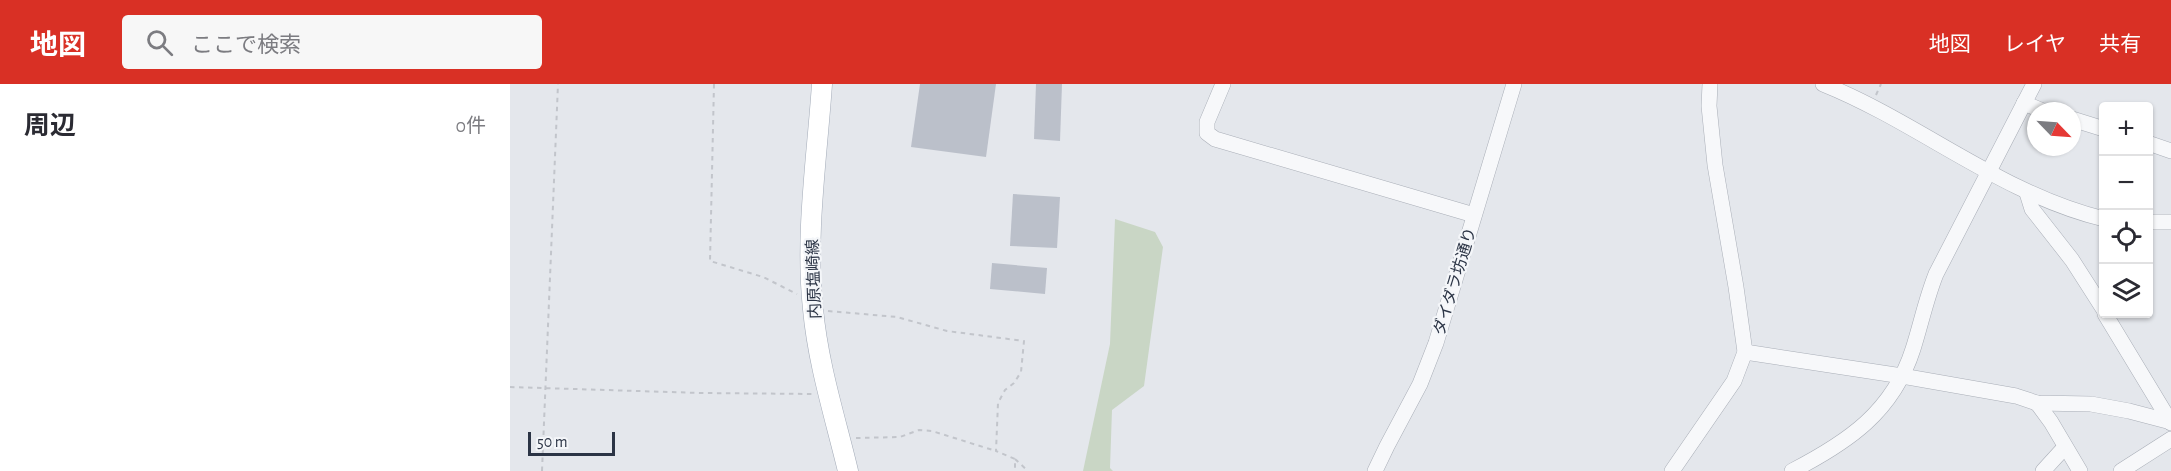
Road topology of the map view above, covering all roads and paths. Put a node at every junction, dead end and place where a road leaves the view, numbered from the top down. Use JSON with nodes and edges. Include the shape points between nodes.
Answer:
{"nodes":[{"id":1,"x":558,"y":84,"type":"edge"},
{"id":2,"x":714,"y":84,"type":"edge"},
{"id":3,"x":822,"y":84,"type":"edge"},
{"id":4,"x":1223,"y":84,"type":"edge"},
{"id":5,"x":1514,"y":84,"type":"edge"},
{"id":6,"x":1710,"y":84,"type":"edge"},
{"id":7,"x":1823,"y":84,"type":"edge"},
{"id":8,"x":2034,"y":84,"type":"edge"},
{"id":9,"x":2024,"y":103,"type":"junction"},
{"id":10,"x":2027,"y":104,"type":"edge"},
{"id":11,"x":2081,"y":122,"type":"edge"},
{"id":12,"x":2099,"y":128,"type":"edge"},
{"id":13,"x":2153,"y":145,"type":"edge"},
{"id":14,"x":2171,"y":151,"type":"edge"},
{"id":15,"x":1988,"y":171,"type":"junction"},
{"id":16,"x":2027,"y":193,"type":"junction"},
{"id":17,"x":1474,"y":215,"type":"junction"},
{"id":18,"x":2099,"y":218,"type":"edge"},
{"id":19,"x":2153,"y":222,"type":"edge"},
{"id":20,"x":2171,"y":222,"type":"edge"},
{"id":21,"x":2099,"y":304,"type":"edge"},
{"id":22,"x":812,"y":306,"type":"junction"},
{"id":23,"x":2108,"y":318,"type":"edge"},
{"id":24,"x":1744,"y":352,"type":"junction"},
{"id":25,"x":1902,"y":376,"type":"junction"},
{"id":26,"x":510,"y":387,"type":"edge"},
{"id":27,"x":545,"y":388,"type":"junction"},
{"id":28,"x":828,"y":394,"type":"junction"},
{"id":29,"x":2037,"y":403,"type":"junction"},
{"id":30,"x":2171,"y":422,"type":"edge"},
{"id":31,"x":2171,"y":439,"type":"edge"},
{"id":32,"x":840,"y":440,"type":"junction"},
{"id":33,"x":2064,"y":448,"type":"junction"},
{"id":34,"x":996,"y":450,"type":"junction"},
{"id":35,"x":1015,"y":459,"type":"junction"},
{"id":36,"x":542,"y":471,"type":"edge"},
{"id":37,"x":848,"y":471,"type":"edge"},
{"id":38,"x":1015,"y":471,"type":"edge"},
{"id":39,"x":1028,"y":471,"type":"edge"},
{"id":40,"x":1376,"y":471,"type":"edge"},
{"id":41,"x":1672,"y":471,"type":"edge"},
{"id":42,"x":1792,"y":471,"type":"edge"},
{"id":43,"x":2043,"y":471,"type":"edge"},
{"id":44,"x":2080,"y":471,"type":"edge"},
{"id":45,"x":2121,"y":471,"type":"edge"}],
"edges":[{"from":1,"to":27,"type":"path"},
{"from":2,"to":22,"type":"path","via":[[711,261],[763,278]]},
{"from":3,"to":22,"type":"main road","name":"内原塩崎線","via":[[812,231]]},
{"from":4,"to":17,"type":"street","via":[[1207,122],[1207,133],[1215,139]]},
{"from":5,"to":17,"type":"street","name":"ダイダラ坊通り"},
{"from":6,"to":24,"type":"street","via":[[1715,165]]},
{"from":7,"to":15,"type":"street"},
{"from":8,"to":9,"type":"street"},
{"from":9,"to":10,"type":"street"},
{"from":9,"to":15,"type":"street"},
{"from":11,"to":12,"type":"street"},
{"from":13,"to":14,"type":"street"},
{"from":15,"to":16,"type":"street"},
{"from":15,"to":25,"type":"street","via":[[1936,274]]},
{"from":16,"to":18,"type":"street"},
{"from":16,"to":21,"type":"street","via":[[2032,209],[2072,260]]},
{"from":17,"to":40,"type":"street","name":"ダイダラ坊通り","via":[[1427,367]]},
{"from":19,"to":20,"type":"street"},
{"from":22,"to":28,"type":"main road","name":"内原塩崎線"},
{"from":22,"to":34,"type":"path","via":[[1024,341],[1021,372],[998,403]]},
{"from":23,"to":30,"type":"street"},
{"from":24,"to":25,"type":"street"},
{"from":24,"to":41,"type":"street","via":[[1734,381]]},
{"from":25,"to":29,"type":"street"},
{"from":25,"to":42,"type":"street","via":[[1882,407],[1860,430]]},
{"from":26,"to":27,"type":"path"},
{"from":27,"to":28,"type":"path"},
{"from":27,"to":36,"type":"path"},
{"from":28,"to":32,"type":"main road","name":"内原塩崎線"},
{"from":29,"to":30,"type":"street","via":[[2091,404]]},
{"from":29,"to":33,"type":"street"},
{"from":31,"to":45,"type":"street"},
{"from":32,"to":34,"type":"path","via":[[900,437],[919,430]]},
{"from":32,"to":37,"type":"main road","name":"内原塩崎線"},
{"from":33,"to":43,"type":"street"},
{"from":33,"to":44,"type":"street"},
{"from":34,"to":35,"type":"path"},
{"from":35,"to":38,"type":"path"},
{"from":35,"to":39,"type":"path"}]}
